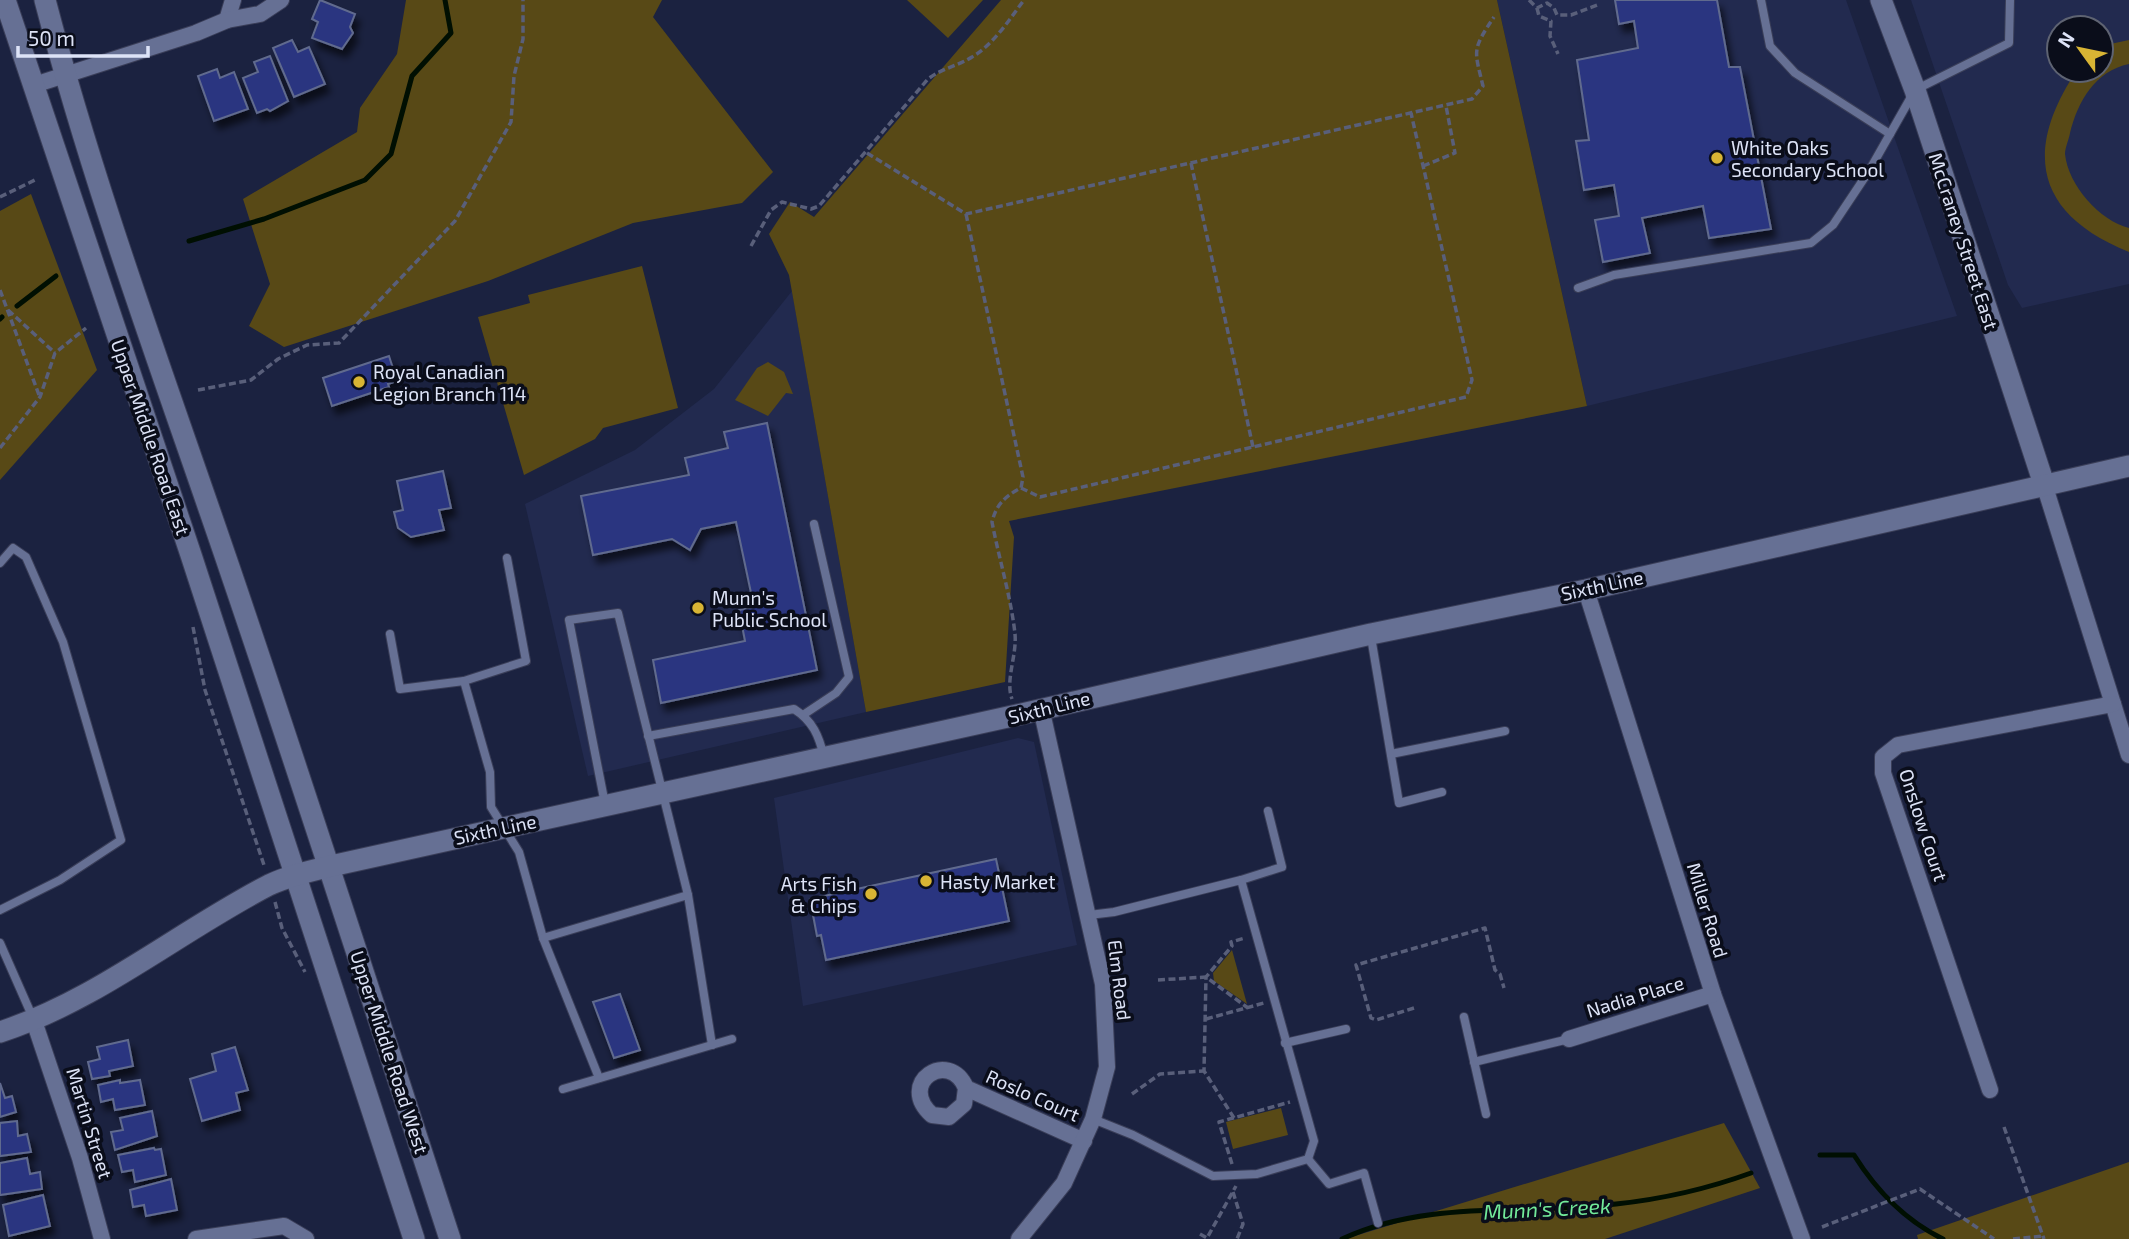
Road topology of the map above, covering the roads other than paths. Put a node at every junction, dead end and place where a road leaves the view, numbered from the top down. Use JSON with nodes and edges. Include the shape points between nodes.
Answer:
{"nodes":[{"id":1,"x":5,"y":0,"type":"edge"},
{"id":2,"x":45,"y":0,"type":"edge"},
{"id":3,"x":233,"y":0,"type":"edge"},
{"id":4,"x":281,"y":0,"type":"edge"},
{"id":5,"x":1761,"y":0,"type":"edge"},
{"id":6,"x":1881,"y":0,"type":"edge"},
{"id":7,"x":2010,"y":0,"type":"edge"},
{"id":8,"x":227,"y":20,"type":"junction"},
{"id":9,"x":64,"y":74,"type":"junction"},
{"id":10,"x":34,"y":85,"type":"junction"},
{"id":11,"x":1915,"y":90,"type":"junction"},
{"id":12,"x":1890,"y":134,"type":"junction"},
{"id":13,"x":1578,"y":288,"type":"dead end"},
{"id":14,"x":2129,"y":466,"type":"edge"},
{"id":15,"x":2044,"y":484,"type":"junction"},
{"id":16,"x":814,"y":524,"type":"dead end"},
{"id":17,"x":507,"y":558,"type":"dead end"},
{"id":18,"x":0,"y":563,"type":"edge"},
{"id":19,"x":1586,"y":590,"type":"junction"},
{"id":20,"x":390,"y":634,"type":"dead end"},
{"id":21,"x":1371,"y":634,"type":"junction"},
{"id":22,"x":464,"y":681,"type":"junction"},
{"id":23,"x":2113,"y":704,"type":"junction"},
{"id":24,"x":1041,"y":708,"type":"junction"},
{"id":25,"x":803,"y":715,"type":"junction"},
{"id":26,"x":1506,"y":732,"type":"dead end"},
{"id":27,"x":648,"y":736,"type":"junction"},
{"id":28,"x":1391,"y":754,"type":"junction"},
{"id":29,"x":2129,"y":755,"type":"edge"},
{"id":30,"x":824,"y":757,"type":"junction"},
{"id":31,"x":1442,"y":792,"type":"dead end"},
{"id":32,"x":661,"y":793,"type":"junction"},
{"id":33,"x":605,"y":805,"type":"junction"},
{"id":34,"x":1268,"y":811,"type":"dead end"},
{"id":35,"x":503,"y":827,"type":"junction"},
{"id":36,"x":331,"y":866,"type":"junction"},
{"id":37,"x":296,"y":875,"type":"junction"},
{"id":38,"x":1241,"y":880,"type":"junction"},
{"id":39,"x":688,"y":895,"type":"junction"},
{"id":40,"x":0,"y":910,"type":"edge"},
{"id":41,"x":1088,"y":915,"type":"junction"},
{"id":42,"x":543,"y":938,"type":"junction"},
{"id":43,"x":0,"y":943,"type":"edge"},
{"id":44,"x":1713,"y":994,"type":"junction"},
{"id":45,"x":1464,"y":1017,"type":"dead end"},
{"id":46,"x":34,"y":1021,"type":"junction"},
{"id":47,"x":1346,"y":1029,"type":"dead end"},
{"id":48,"x":0,"y":1032,"type":"edge"},
{"id":49,"x":732,"y":1039,"type":"dead end"},
{"id":50,"x":1569,"y":1039,"type":"joint"},
{"id":51,"x":1285,"y":1043,"type":"junction"},
{"id":52,"x":712,"y":1045,"type":"junction"},
{"id":53,"x":1474,"y":1062,"type":"junction"},
{"id":54,"x":599,"y":1078,"type":"junction"},
{"id":55,"x":966,"y":1088,"type":"dead end"},
{"id":56,"x":563,"y":1089,"type":"dead end"},
{"id":57,"x":1990,"y":1090,"type":"dead end"},
{"id":58,"x":1486,"y":1114,"type":"dead end"},
{"id":59,"x":1093,"y":1119,"type":"junction"},
{"id":60,"x":1084,"y":1141,"type":"junction"},
{"id":61,"x":1308,"y":1159,"type":"junction"},
{"id":62,"x":1378,"y":1223,"type":"dead end"},
{"id":63,"x":102,"y":1239,"type":"edge"},
{"id":64,"x":196,"y":1239,"type":"edge"},
{"id":65,"x":306,"y":1239,"type":"edge"},
{"id":66,"x":414,"y":1239,"type":"edge"},
{"id":67,"x":450,"y":1239,"type":"edge"},
{"id":68,"x":1019,"y":1239,"type":"edge"},
{"id":69,"x":1802,"y":1239,"type":"edge"}],
"edges":[{"from":1,"to":10,"type":"street","name":"Upper Middle Road East"},
{"from":2,"to":9,"type":"street","name":"Upper Middle Road East"},
{"from":3,"to":8,"type":"street"},
{"from":4,"to":8,"type":"street","via":[[260,14]]},
{"from":5,"to":12,"type":"lane","via":[[1770,46],[1795,73]]},
{"from":6,"to":11,"type":"street","name":"McCraney Street East"},
{"from":7,"to":11,"type":"lane","via":[[2009,43]]},
{"from":8,"to":9,"type":"street"},
{"from":9,"to":10,"type":"street"},
{"from":9,"to":36,"type":"street","name":"Upper Middle Road East"},
{"from":10,"to":37,"type":"street","name":"Upper Middle Road East"},
{"from":11,"to":12,"type":"lane"},
{"from":11,"to":15,"type":"street","name":"McCraney Street East"},
{"from":12,"to":13,"type":"lane","via":[[1833,225],[1811,243],[1614,275]]},
{"from":14,"to":15,"type":"street","name":"Sixth Line"},
{"from":15,"to":19,"type":"street","name":"Sixth Line"},
{"from":15,"to":23,"type":"street"},
{"from":16,"to":25,"type":"lane","via":[[849,677],[836,693]]},
{"from":17,"to":22,"type":"lane","via":[[526,661]]},
{"from":18,"to":40,"type":"lane","via":[[13,548],[26,557],[63,642],[121,840],[60,880]]},
{"from":19,"to":21,"type":"street","name":"Sixth Line"},
{"from":19,"to":44,"type":"street","name":"Miller Road"},
{"from":20,"to":22,"type":"lane","via":[[400,689]]},
{"from":21,"to":24,"type":"street","name":"Sixth Line"},
{"from":21,"to":28,"type":"lane"},
{"from":22,"to":35,"type":"lane","via":[[490,772],[491,807]]},
{"from":23,"to":29,"type":"street"},
{"from":23,"to":57,"type":"street","name":"Onslow Court","via":[[1898,745],[1884,757],[1883,773]]},
{"from":24,"to":30,"type":"street","name":"Sixth Line"},
{"from":24,"to":41,"type":"street","name":"Elm Road"},
{"from":25,"to":27,"type":"lane","via":[[794,709]]},
{"from":25,"to":30,"type":"lane","via":[[819,735]]},
{"from":26,"to":28,"type":"lane"},
{"from":27,"to":32,"type":"lane"},
{"from":27,"to":33,"type":"lane","via":[[618,612],[569,620]]},
{"from":28,"to":31,"type":"lane","via":[[1399,803]]},
{"from":30,"to":32,"type":"street","name":"Sixth Line"},
{"from":32,"to":33,"type":"street","name":"Sixth Line"},
{"from":32,"to":39,"type":"lane"},
{"from":33,"to":35,"type":"street","name":"Sixth Line"},
{"from":34,"to":38,"type":"lane","via":[[1282,867]]},
{"from":35,"to":36,"type":"street","name":"Sixth Line"},
{"from":35,"to":42,"type":"lane","via":[[519,852]]},
{"from":36,"to":37,"type":"street","name":"Sixth Line"},
{"from":36,"to":67,"type":"street","name":"Upper Middle Road West"},
{"from":37,"to":46,"type":"street","name":"Sixth Line","via":[[270,885]]},
{"from":37,"to":66,"type":"street","name":"Upper Middle Road West"},
{"from":38,"to":41,"type":"lane"},
{"from":38,"to":51,"type":"lane"},
{"from":39,"to":42,"type":"lane"},
{"from":39,"to":52,"type":"lane"},
{"from":41,"to":59,"type":"street","name":"Elm Road","via":[[1103,984],[1107,1067]]},
{"from":42,"to":54,"type":"lane"},
{"from":43,"to":46,"type":"lane"},
{"from":44,"to":50,"type":"street","name":"Nadia Place"},
{"from":44,"to":69,"type":"street","name":"Miller Road"},
{"from":45,"to":53,"type":"lane"},
{"from":46,"to":48,"type":"street","name":"Sixth Line"},
{"from":46,"to":63,"type":"street","name":"Martin Street"},
{"from":47,"to":51,"type":"lane"},
{"from":49,"to":52,"type":"lane"},
{"from":50,"to":53,"type":"lane"},
{"from":51,"to":61,"type":"lane","via":[[1314,1141]]},
{"from":52,"to":54,"type":"lane"},
{"from":53,"to":58,"type":"lane"},
{"from":54,"to":56,"type":"lane"},
{"from":55,"to":60,"type":"street","name":"Roslo Court"},
{"from":59,"to":60,"type":"street","name":"Elm Road"},
{"from":59,"to":61,"type":"lane","via":[[1213,1176],[1257,1174]]},
{"from":60,"to":68,"type":"street","name":"Elm Road","via":[[1065,1183]]},
{"from":61,"to":62,"type":"lane","via":[[1329,1184],[1364,1173]]},
{"from":64,"to":65,"type":"street","via":[[284,1226]]}]}
